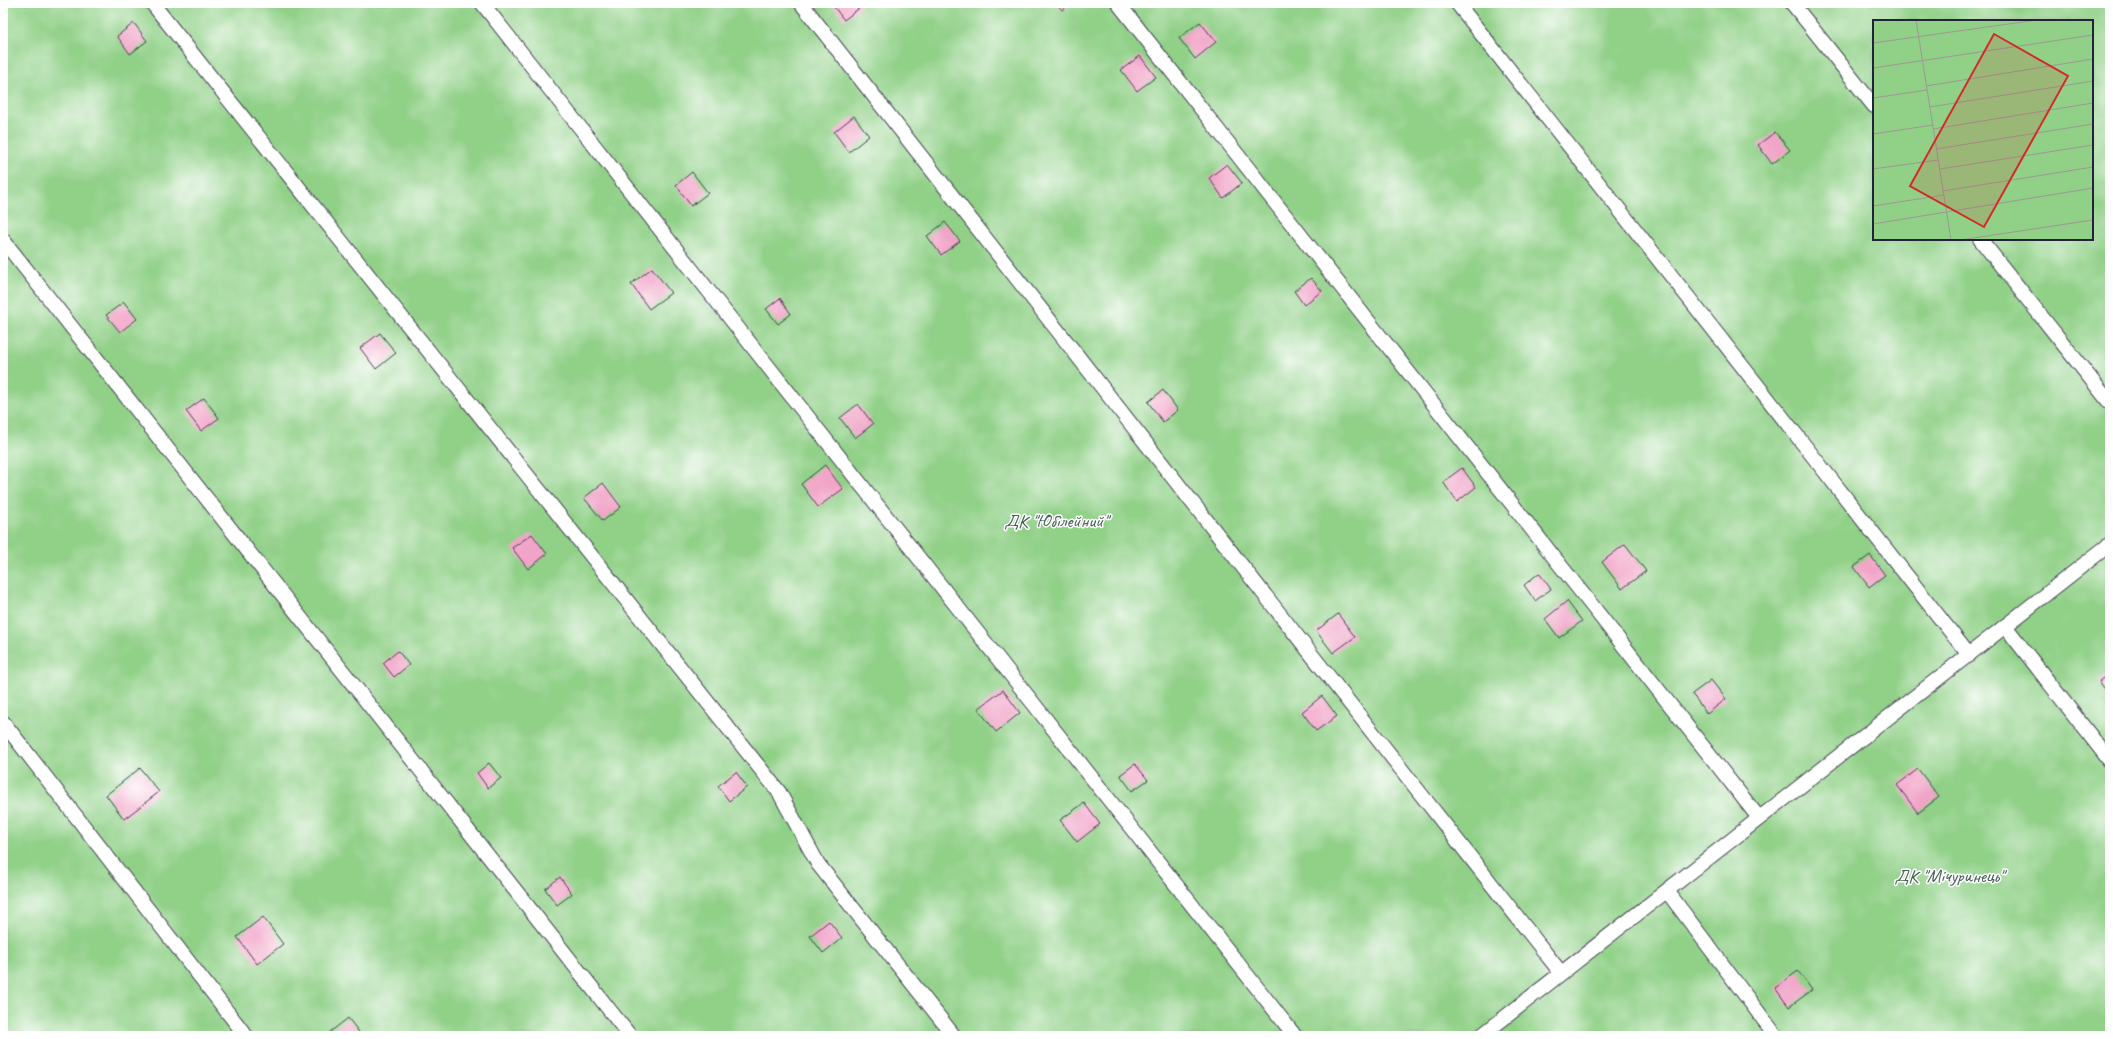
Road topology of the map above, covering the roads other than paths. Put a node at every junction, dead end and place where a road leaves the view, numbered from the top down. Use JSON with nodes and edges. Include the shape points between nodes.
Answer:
{"nodes":[{"id":1,"x":152,"y":3,"type":"edge"},
{"id":2,"x":482,"y":3,"type":"edge"},
{"id":3,"x":801,"y":3,"type":"edge"},
{"id":4,"x":1118,"y":3,"type":"edge"},
{"id":5,"x":1457,"y":3,"type":"edge"},
{"id":6,"x":1792,"y":3,"type":"edge"},
{"id":7,"x":1873,"y":105,"type":"edge"},
{"id":8,"x":3,"y":240,"type":"edge"},
{"id":9,"x":1981,"y":240,"type":"edge"},
{"id":10,"x":2110,"y":403,"type":"edge"},
{"id":11,"x":2110,"y":544,"type":"edge"},
{"id":12,"x":2005,"y":626,"type":"junction"},
{"id":13,"x":1969,"y":655,"type":"junction"},
{"id":14,"x":3,"y":722,"type":"edge"},
{"id":15,"x":2110,"y":760,"type":"edge"},
{"id":16,"x":1760,"y":818,"type":"junction"},
{"id":17,"x":1667,"y":891,"type":"junction"},
{"id":18,"x":1561,"y":973,"type":"junction"},
{"id":19,"x":246,"y":1036,"type":"edge"},
{"id":20,"x":630,"y":1036,"type":"edge"},
{"id":21,"x":954,"y":1036,"type":"edge"},
{"id":22,"x":1295,"y":1036,"type":"edge"},
{"id":23,"x":1481,"y":1036,"type":"edge"},
{"id":24,"x":1776,"y":1036,"type":"edge"}],
"edges":[{"from":1,"to":21,"type":"lane","via":[[779,792],[818,864]]},
{"from":2,"to":22,"type":"lane"},
{"from":3,"to":18,"type":"lane"},
{"from":4,"to":16,"type":"lane"},
{"from":5,"to":13,"type":"lane"},
{"from":6,"to":7,"type":"lane"},
{"from":8,"to":20,"type":"lane"},
{"from":9,"to":10,"type":"lane"},
{"from":11,"to":12,"type":"lane"},
{"from":12,"to":13,"type":"lane"},
{"from":12,"to":15,"type":"lane"},
{"from":13,"to":16,"type":"lane"},
{"from":14,"to":19,"type":"lane"},
{"from":16,"to":17,"type":"lane"},
{"from":17,"to":18,"type":"lane"},
{"from":17,"to":24,"type":"lane"},
{"from":18,"to":23,"type":"lane"}]}
